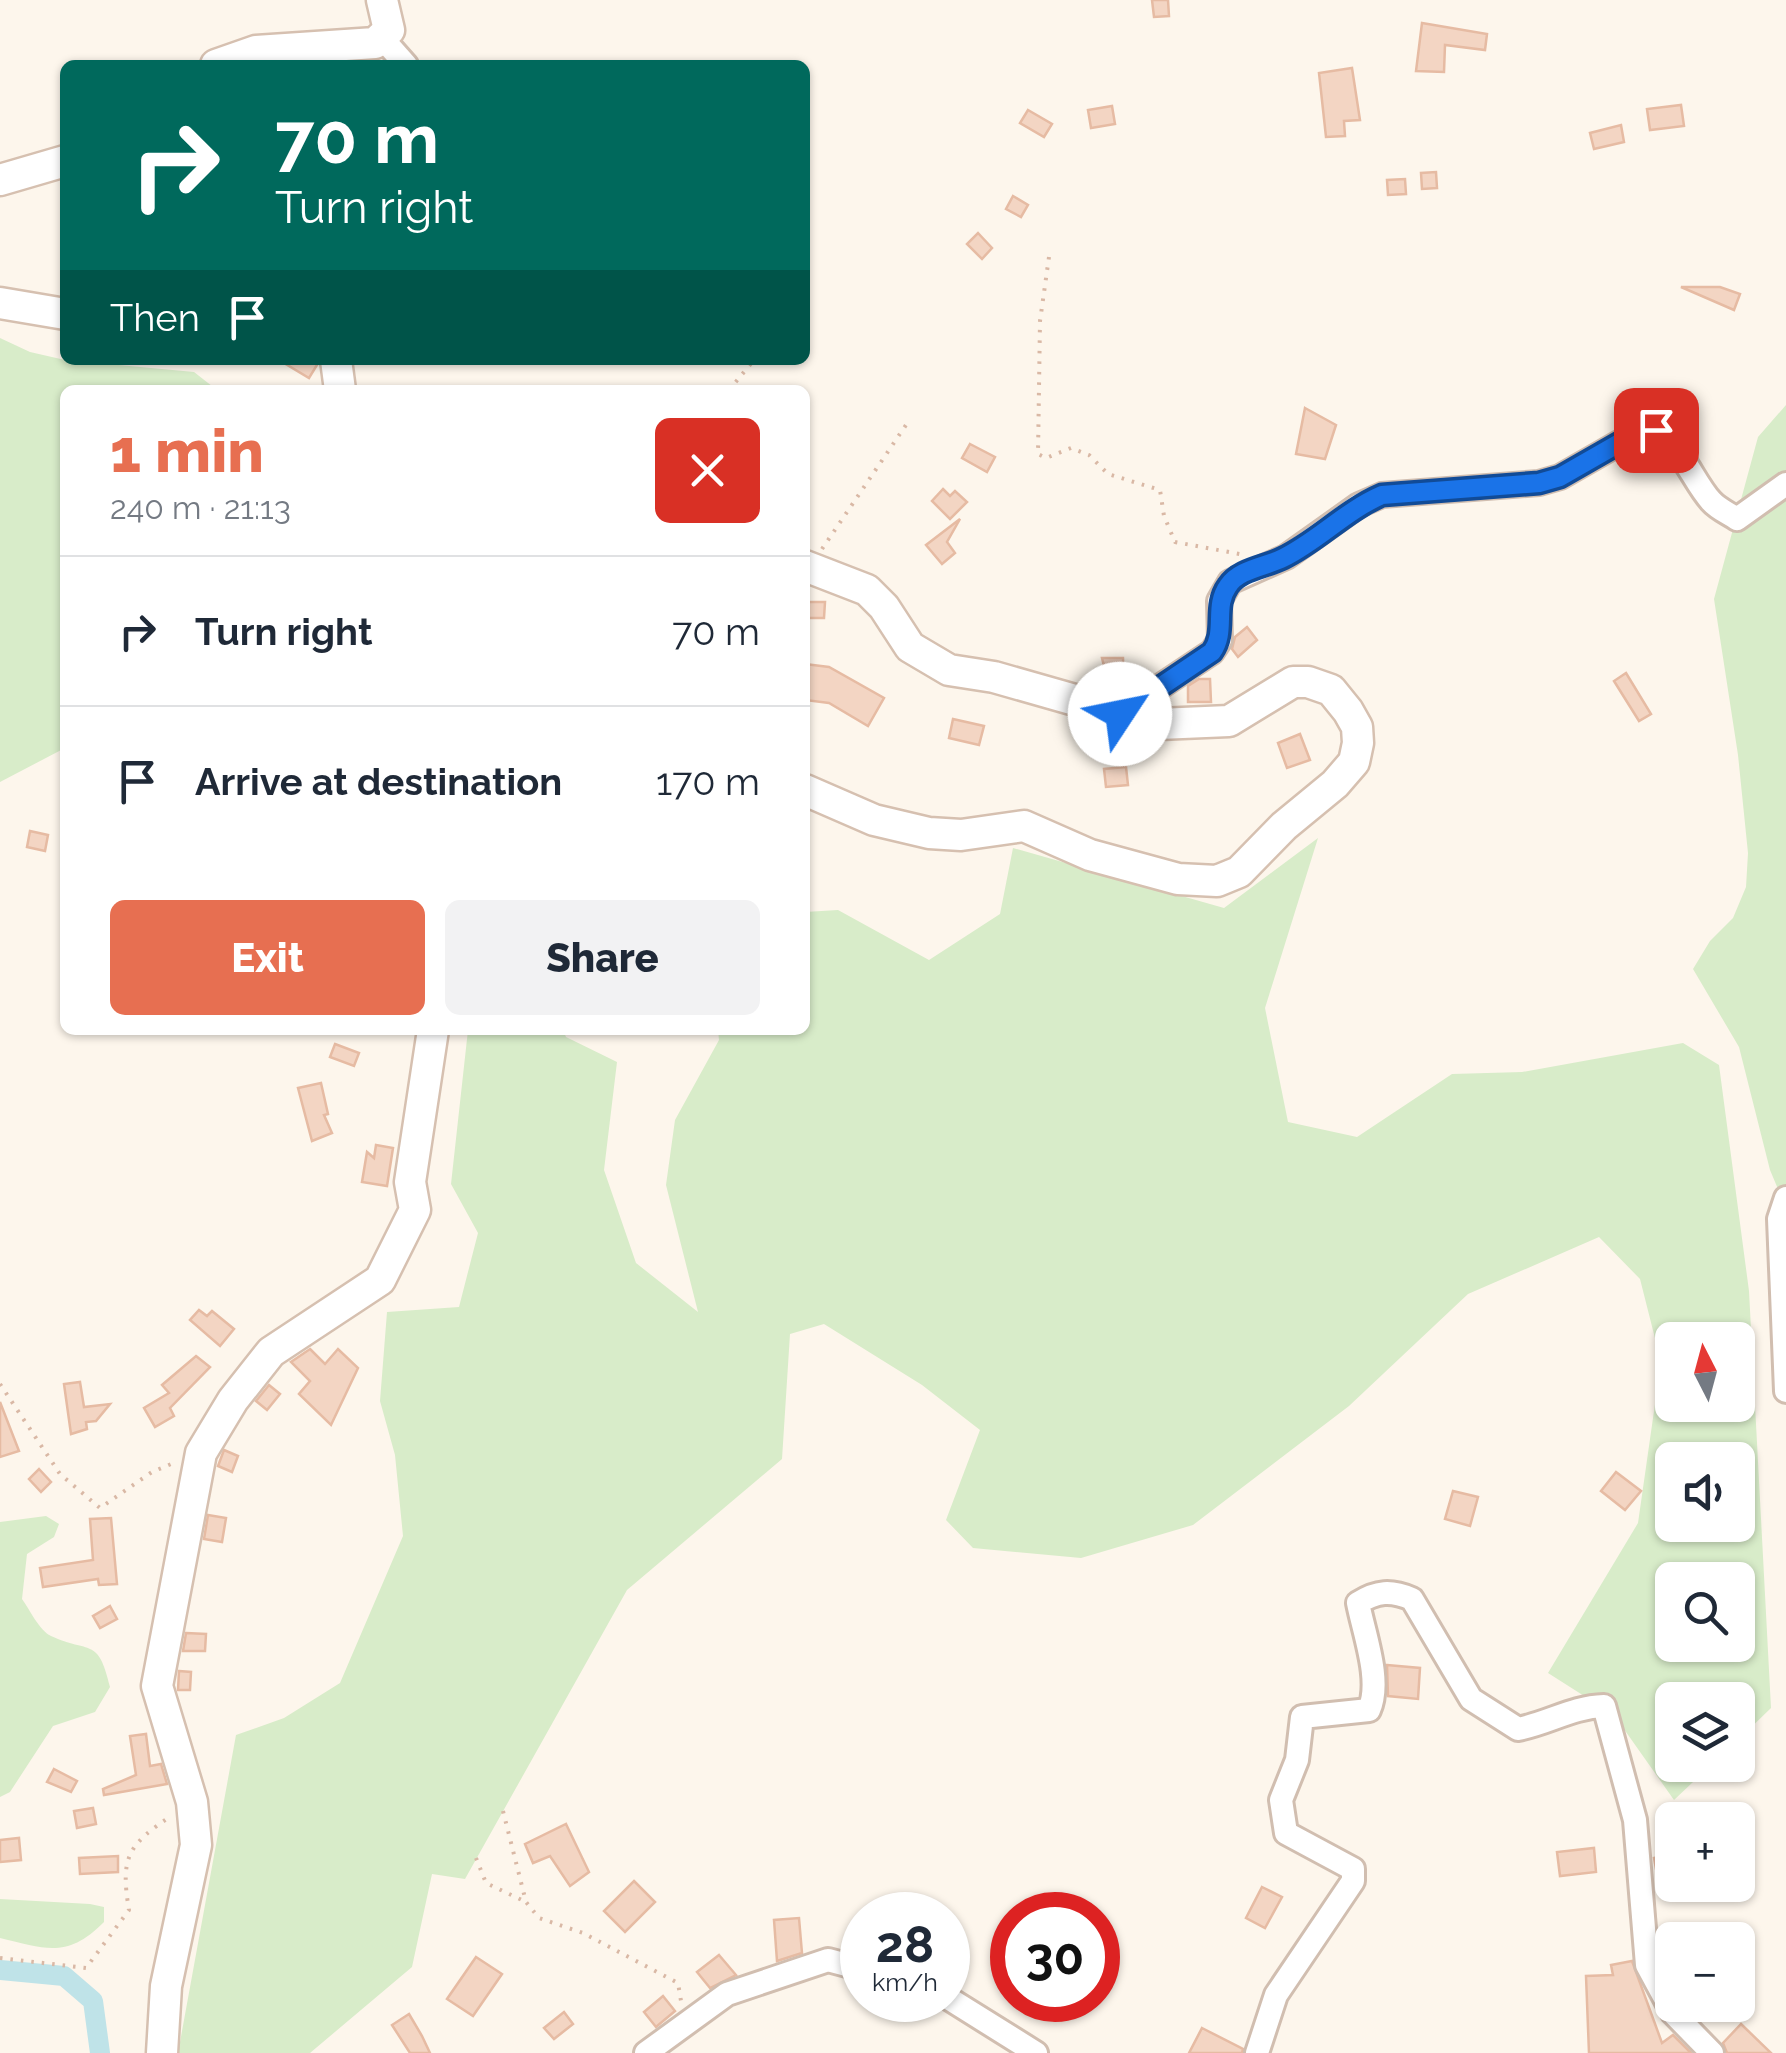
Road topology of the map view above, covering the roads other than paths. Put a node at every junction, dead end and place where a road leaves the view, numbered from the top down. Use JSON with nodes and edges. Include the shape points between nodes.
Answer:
{"nodes":[{"id":1,"x":382,"y":0,"type":"edge"},
{"id":2,"x":383,"y":39,"type":"junction"},
{"id":3,"x":231,"y":60,"type":"edge"},
{"id":4,"x":402,"y":60,"type":"edge"},
{"id":5,"x":60,"y":162,"type":"edge"},
{"id":6,"x":0,"y":180,"type":"edge"},
{"id":7,"x":0,"y":304,"type":"edge"},
{"id":8,"x":60,"y":313,"type":"edge"},
{"id":9,"x":1786,"y":484,"type":"edge"},
{"id":10,"x":810,"y":569,"type":"edge"},
{"id":11,"x":1120,"y":714,"type":"junction"},
{"id":12,"x":810,"y":792,"type":"edge"},
{"id":13,"x":432,"y":1035,"type":"edge"},
{"id":14,"x":1786,"y":1198,"type":"edge"},
{"id":15,"x":1786,"y":1391,"type":"edge"},
{"id":16,"x":840,"y":1963,"type":"edge"},
{"id":17,"x":970,"y":2012,"type":"edge"},
{"id":18,"x":162,"y":2053,"type":"edge"},
{"id":19,"x":646,"y":2053,"type":"edge"},
{"id":20,"x":1036,"y":2053,"type":"edge"},
{"id":21,"x":1256,"y":2053,"type":"edge"},
{"id":22,"x":1712,"y":2053,"type":"edge"}],
"edges":[{"from":1,"to":2,"type":"main road","via":[[390,22]]},
{"from":2,"to":3,"type":"main road"},
{"from":2,"to":4,"type":"street"},
{"from":5,"to":6,"type":"main road"},
{"from":7,"to":8,"type":"main road"},
{"from":9,"to":11,"type":"street","via":[[1737,518],[1714,505],[1670,441],[1656,430],[1642,430],[1539,483],[1382,495],[1286,557],[1240,574],[1219,601],[1220,640],[1212,652]]},
{"from":10,"to":11,"type":"main road","via":[[867,590],[910,647],[948,670],[994,676]]},
{"from":11,"to":12,"type":"main road","via":[[1159,724],[1229,720],[1293,682],[1308,682],[1330,690],[1348,711],[1358,744],[1354,762],[1334,784],[1240,872],[1217,881],[1178,880],[1090,855],[1024,826],[928,832],[874,820]]},
{"from":13,"to":18,"type":"main road","via":[[410,1182],[415,1210],[380,1280],[271,1352],[201,1453],[157,1686],[192,1802],[196,1845],[166,1986]]},
{"from":14,"to":15,"type":"street","via":[[1779,1219]]},
{"from":16,"to":19,"type":"street","via":[[828,1960],[727,1994]]},
{"from":17,"to":20,"type":"street"},
{"from":21,"to":22,"type":"street","via":[[1276,1995],[1352,1880],[1353,1869],[1344,1861],[1286,1833],[1281,1800],[1297,1760],[1302,1716],[1369,1710],[1373,1680],[1358,1603],[1386,1593],[1412,1598],[1472,1700],[1518,1728],[1548,1723],[1576,1707],[1604,1706],[1636,1820],[1647,1965],[1673,2013]]}]}
